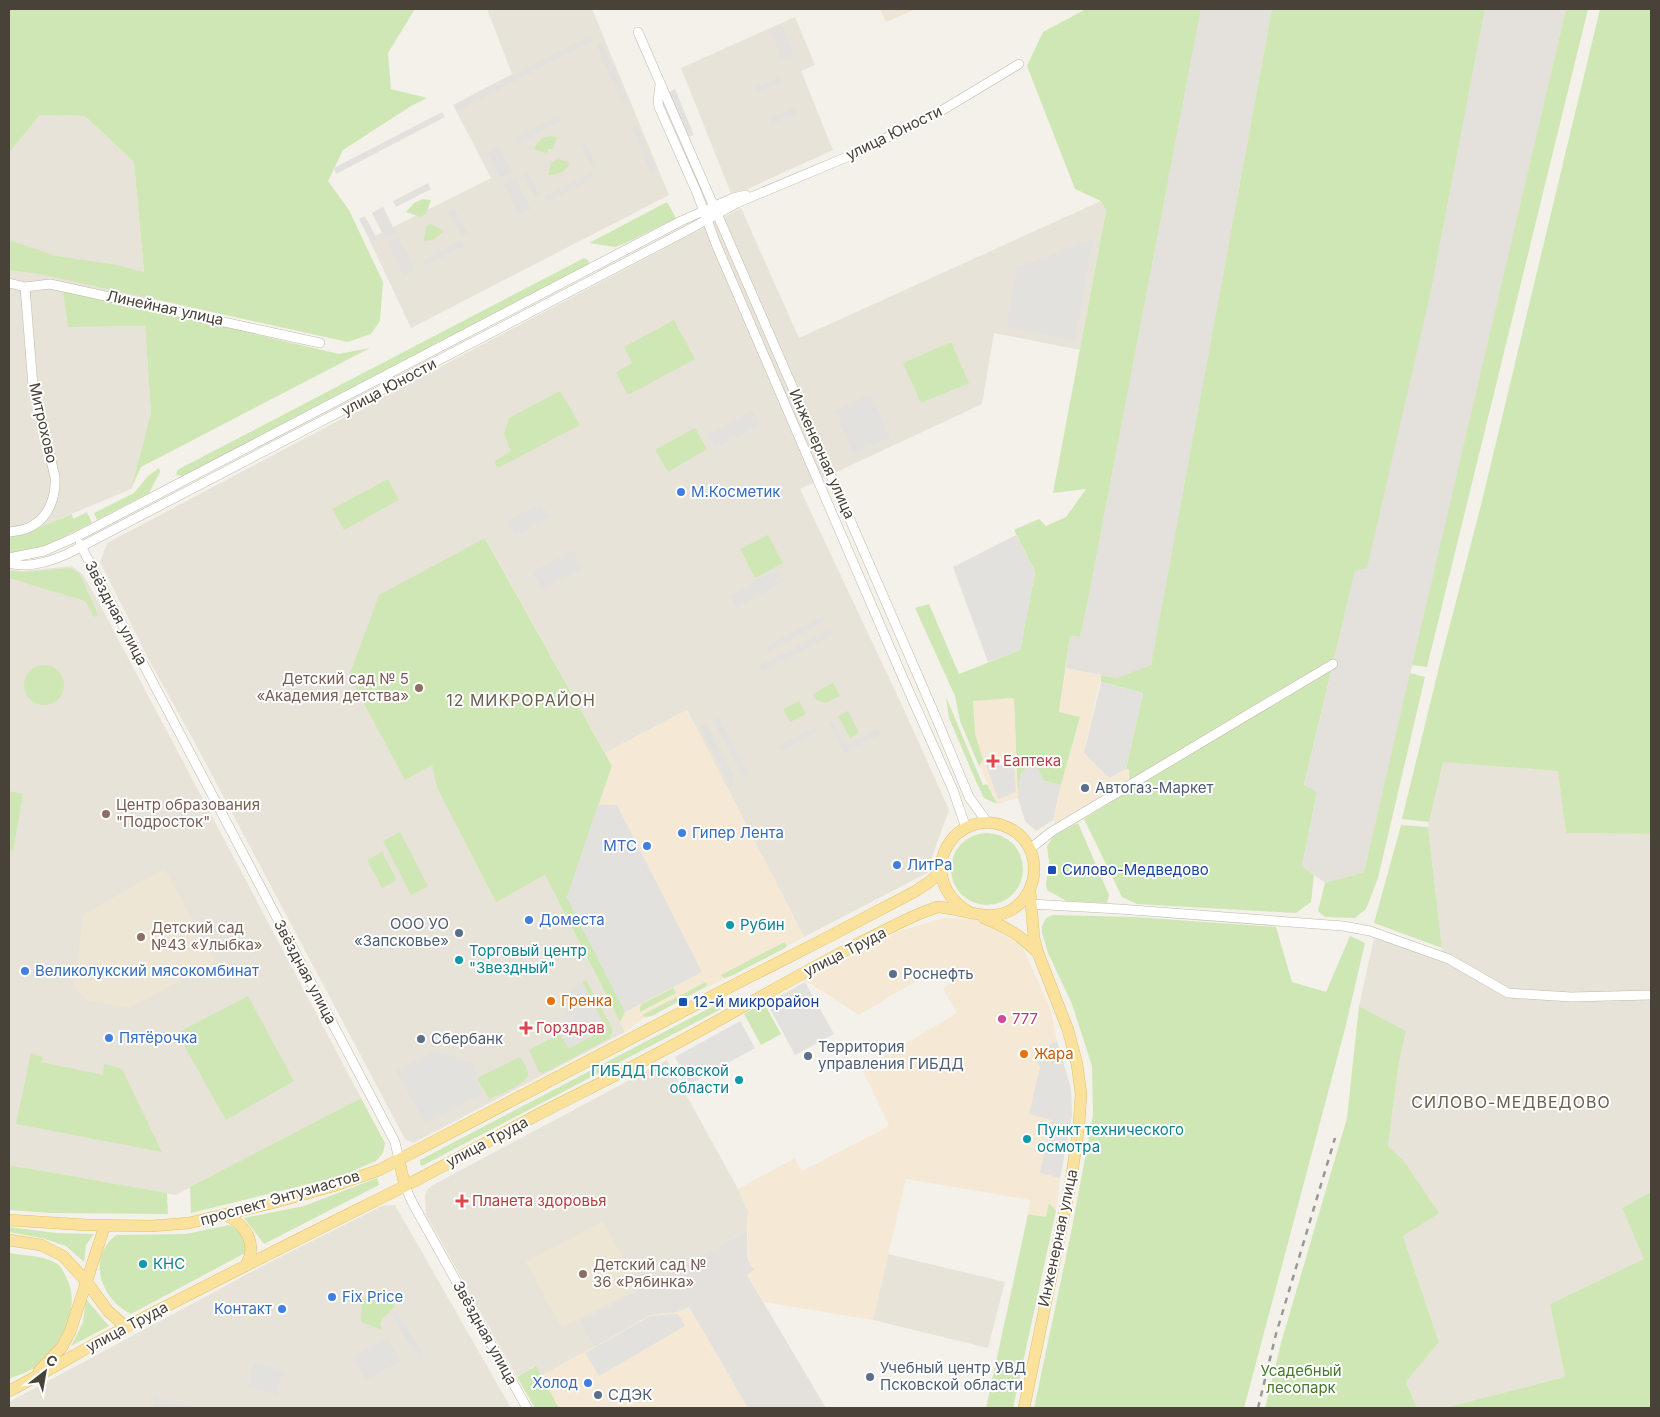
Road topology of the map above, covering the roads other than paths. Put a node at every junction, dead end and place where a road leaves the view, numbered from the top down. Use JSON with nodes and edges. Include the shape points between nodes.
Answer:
{"nodes":[{"id":1,"x":638,"y":32,"type":"dead end"},
{"id":2,"x":1019,"y":64,"type":"dead end"},
{"id":3,"x":660,"y":82,"type":"junction"},
{"id":4,"x":715,"y":210,"type":"junction"},
{"id":5,"x":704,"y":211,"type":"junction"},
{"id":6,"x":707,"y":220,"type":"junction"},
{"id":7,"x":9,"y":283,"type":"edge"},
{"id":8,"x":25,"y":287,"type":"junction"},
{"id":9,"x":320,"y":343,"type":"dead end"},
{"id":10,"x":9,"y":532,"type":"edge"},
{"id":11,"x":76,"y":537,"type":"junction"},
{"id":12,"x":81,"y":547,"type":"junction"},
{"id":13,"x":9,"y":558,"type":"edge"},
{"id":14,"x":9,"y":563,"type":"edge"},
{"id":15,"x":1332,"y":664,"type":"dead end"},
{"id":16,"x":987,"y":822,"type":"junction"},
{"id":17,"x":966,"y":828,"type":"junction"},
{"id":18,"x":1030,"y":849,"type":"junction"},
{"id":19,"x":941,"y":872,"type":"junction"},
{"id":20,"x":1030,"y":891,"type":"junction"},
{"id":21,"x":1030,"y":904,"type":"junction"},
{"id":22,"x":973,"y":914,"type":"junction"},
{"id":23,"x":1038,"y":953,"type":"junction"},
{"id":24,"x":1651,"y":995,"type":"edge"},
{"id":25,"x":399,"y":1160,"type":"junction"},
{"id":26,"x":405,"y":1186,"type":"junction"},
{"id":27,"x":226,"y":1216,"type":"junction"},
{"id":28,"x":9,"y":1220,"type":"edge"},
{"id":29,"x":105,"y":1225,"type":"junction"},
{"id":30,"x":9,"y":1240,"type":"edge"},
{"id":31,"x":246,"y":1266,"type":"junction"},
{"id":32,"x":86,"y":1281,"type":"junction"},
{"id":33,"x":126,"y":1327,"type":"junction"},
{"id":34,"x":32,"y":1379,"type":"junction"},
{"id":35,"x":9,"y":1391,"type":"edge"},
{"id":36,"x":527,"y":1408,"type":"edge"},
{"id":37,"x":1024,"y":1408,"type":"edge"}],
"edges":[{"from":1,"to":3,"type":"street","name":"Инженерная улица"},
{"from":2,"to":4,"type":"street","name":"улица Юности","via":[[940,111],[854,154]]},
{"from":3,"to":4,"type":"street","name":"Инженерная улица"},
{"from":3,"to":5,"type":"street","name":"Инженерная улица","via":[[660,107]]},
{"from":4,"to":5,"type":"street","name":"улица Юности"},
{"from":4,"to":6,"type":"street","name":"улица Юности"},
{"from":4,"to":16,"type":"street","name":"Инженерная улица","via":[[969,797]]},
{"from":5,"to":6,"type":"street","name":"Инженерная улица"},
{"from":5,"to":11,"type":"street","name":"улица Юности"},
{"from":6,"to":12,"type":"street","name":"улица Юности"},
{"from":6,"to":17,"type":"street","name":"Инженерная улица","via":[[953,790]]},
{"from":7,"to":8,"type":"street","name":"Линейная улица"},
{"from":8,"to":9,"type":"street","name":"Линейная улица","via":[[50,284]]},
{"from":8,"to":10,"type":"street","name":"Митрохово","via":[[33,386],[56,491],[52,502],[32,527]]},
{"from":11,"to":12,"type":"street","name":"Звёздная улица"},
{"from":11,"to":13,"type":"street","name":"улица Юности","via":[[44,551]]},
{"from":12,"to":14,"type":"street","name":"улица Юности","via":[[42,563]]},
{"from":12,"to":25,"type":"street","name":"Звёздная улица","via":[[395,1142]]},
{"from":15,"to":18,"type":"street","via":[[1051,832]]},
{"from":16,"to":17,"type":"main road"},
{"from":16,"to":18,"type":"main road","via":[[1009,828]]},
{"from":17,"to":19,"type":"main road","via":[[950,842]]},
{"from":18,"to":20,"type":"main road","name":"Инженерная улица","via":[[1035,871]]},
{"from":19,"to":22,"type":"main road","name":"Инженерная улица","via":[[949,896],[958,906]]},
{"from":19,"to":25,"type":"main road","name":"улица Труда","via":[[914,892]]},
{"from":20,"to":21,"type":"main road","name":"Инженерная улица"},
{"from":20,"to":22,"type":"main road","via":[[1008,912],[993,916]]},
{"from":21,"to":23,"type":"main road","name":"Инженерная улица"},
{"from":21,"to":24,"type":"street","via":[[1343,926],[1370,931],[1449,959],[1508,993],[1571,997]]},
{"from":22,"to":23,"type":"main road","name":"Инженерная улица","via":[[1008,928]]},
{"from":22,"to":26,"type":"main road","name":"улица Труда","via":[[940,907],[916,915]]},
{"from":23,"to":37,"type":"main road","name":"Инженерная улица","via":[[1068,1030],[1081,1094],[1071,1181]]},
{"from":25,"to":26,"type":"main road","name":"Звёздная улица"},
{"from":25,"to":27,"type":"main road","name":"проспект Энтузиастов","via":[[332,1186]]},
{"from":26,"to":31,"type":"main road","name":"улица Труда"},
{"from":26,"to":36,"type":"street","name":"Звёздная улица"},
{"from":27,"to":29,"type":"main road","name":"проспект Энтузиастов","via":[[152,1226]]},
{"from":27,"to":31,"type":"main road","via":[[236,1220],[248,1234],[251,1252]]},
{"from":28,"to":29,"type":"main road","name":"проспект Энтузиастов"},
{"from":29,"to":32,"type":"main road"},
{"from":30,"to":32,"type":"main road","via":[[52,1250]]},
{"from":31,"to":33,"type":"main road","name":"улица Труда"},
{"from":32,"to":33,"type":"main road","via":[[108,1311]]},
{"from":32,"to":34,"type":"main road","via":[[76,1316],[62,1347]]},
{"from":33,"to":34,"type":"main road","name":"улица Труда"},
{"from":34,"to":35,"type":"main road","name":"улица Труда"}]}
